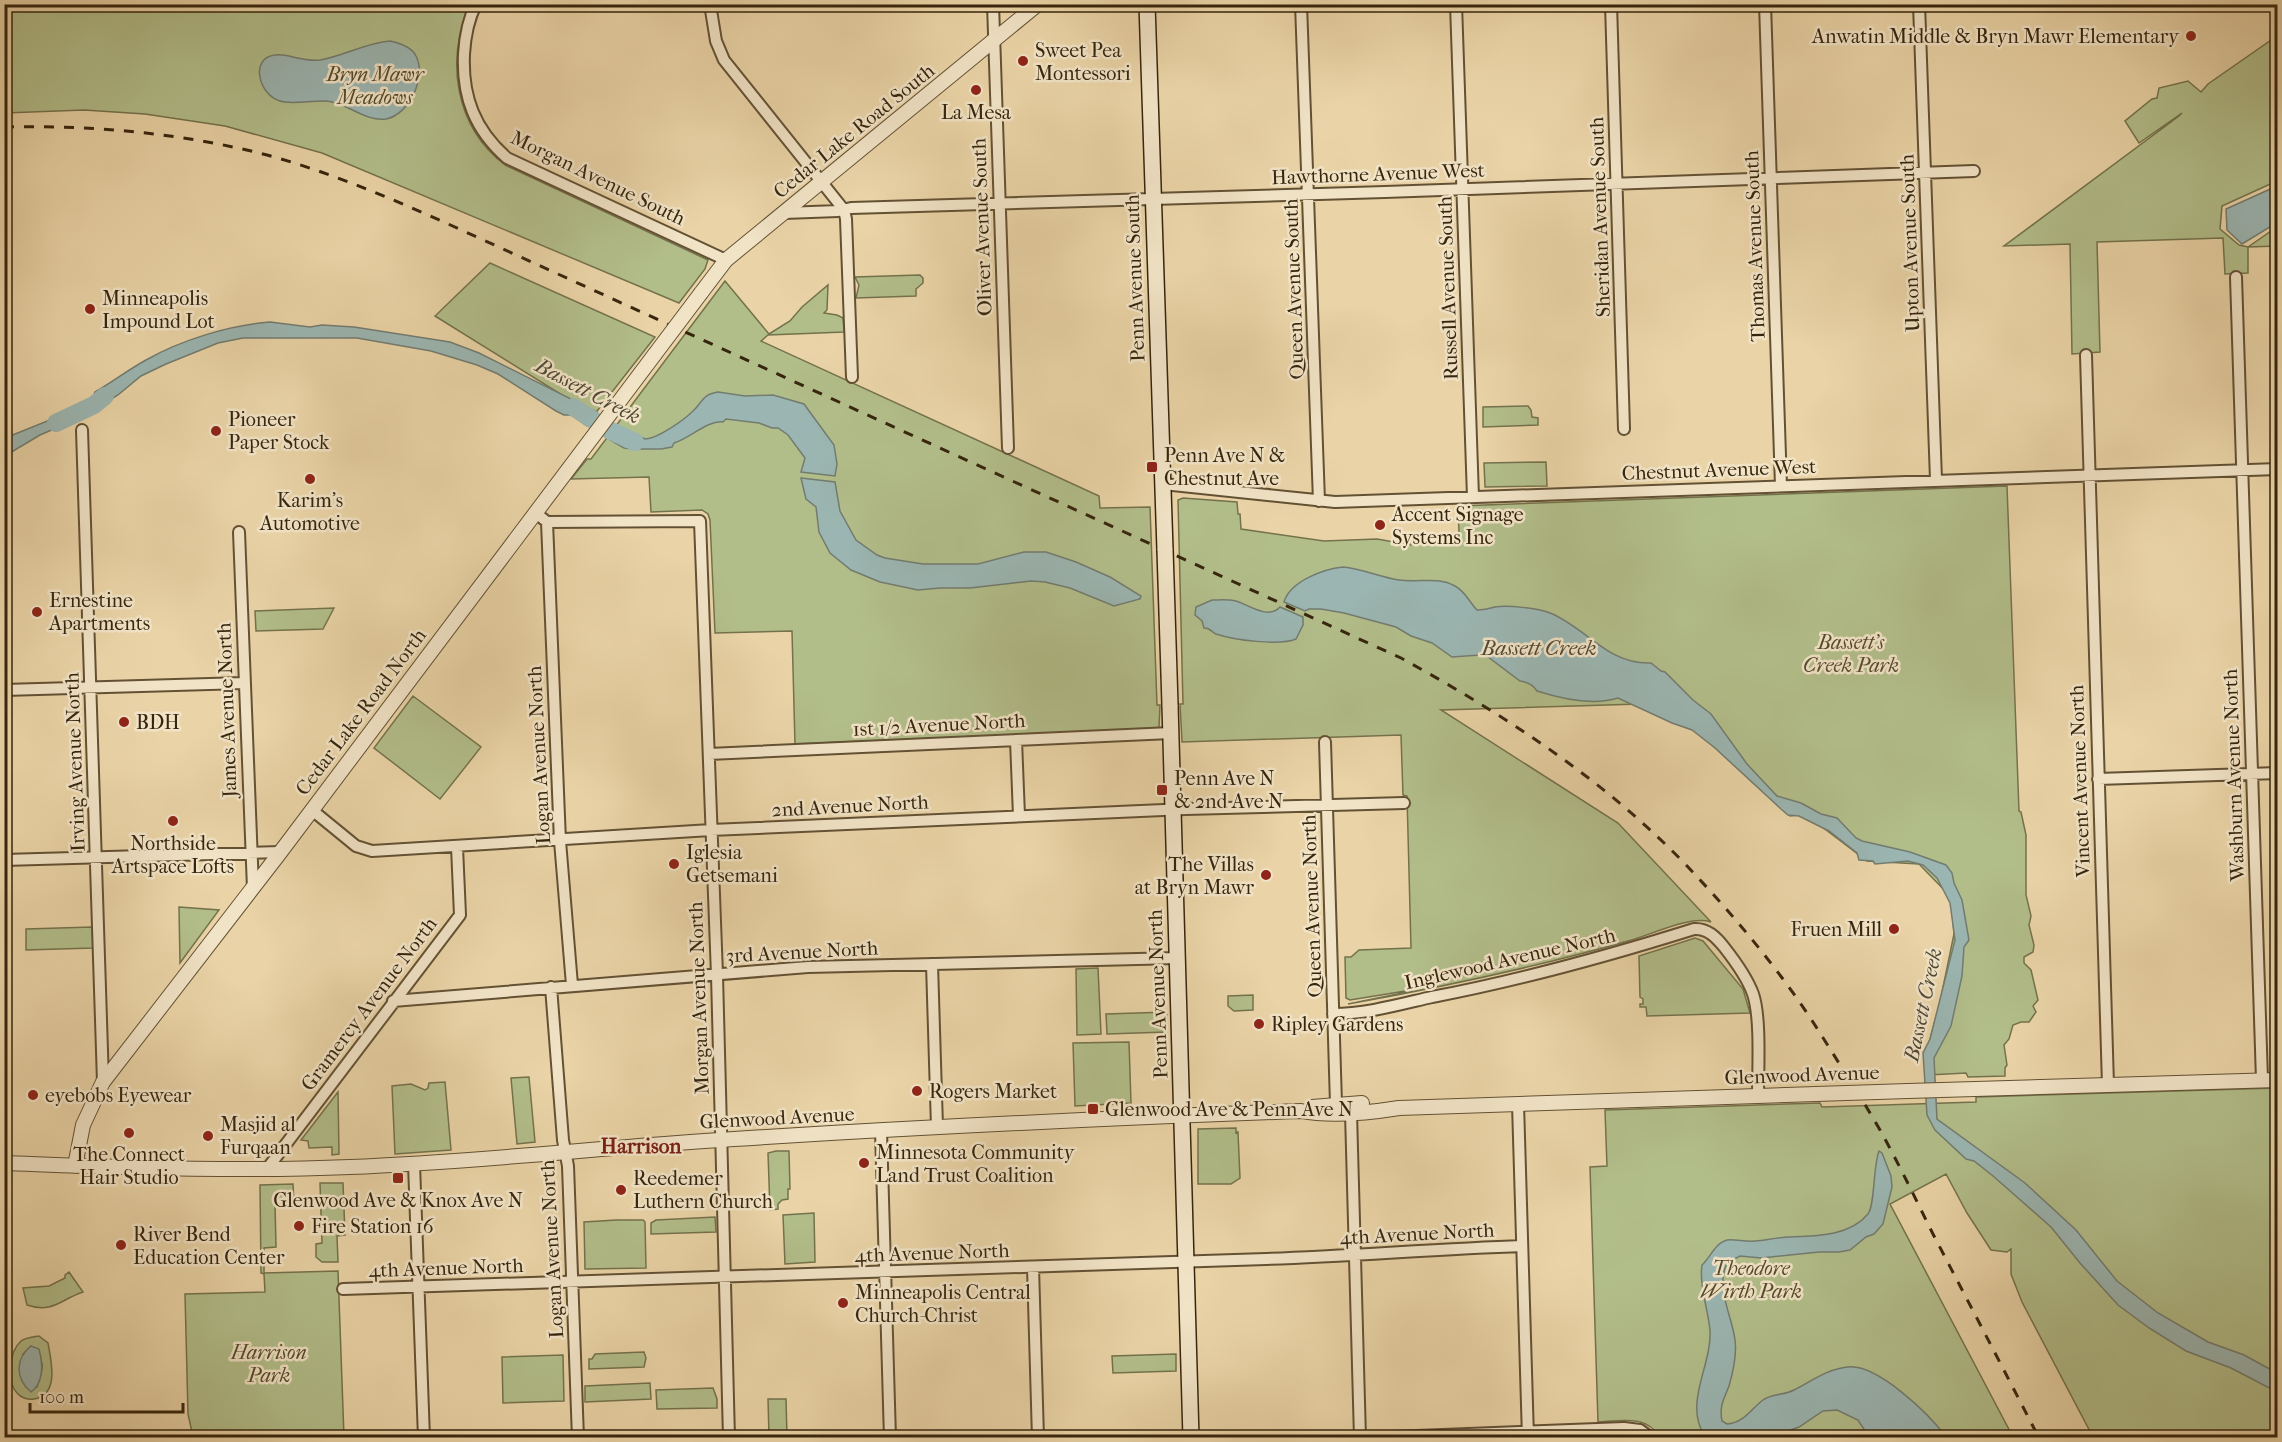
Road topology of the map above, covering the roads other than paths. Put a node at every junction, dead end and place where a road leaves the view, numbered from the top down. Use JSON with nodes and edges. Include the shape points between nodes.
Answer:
{"nodes":[{"id":1,"x":476,"y":4,"type":"edge"},
{"id":2,"x":710,"y":4,"type":"edge"},
{"id":3,"x":993,"y":4,"type":"edge"},
{"id":4,"x":1038,"y":4,"type":"edge"},
{"id":5,"x":1147,"y":4,"type":"edge"},
{"id":6,"x":1301,"y":4,"type":"edge"},
{"id":7,"x":1456,"y":4,"type":"edge"},
{"id":8,"x":1611,"y":4,"type":"edge"},
{"id":9,"x":1765,"y":4,"type":"edge"},
{"id":10,"x":1919,"y":4,"type":"edge"},
{"id":11,"x":994,"y":41,"type":"junction"},
{"id":12,"x":1974,"y":171,"type":"dead end"},
{"id":13,"x":1925,"y":173,"type":"junction"},
{"id":14,"x":1771,"y":178,"type":"junction"},
{"id":15,"x":822,"y":182,"type":"junction"},
{"id":16,"x":1617,"y":183,"type":"junction"},
{"id":17,"x":1462,"y":189,"type":"junction"},
{"id":18,"x":1308,"y":194,"type":"junction"},
{"id":19,"x":1154,"y":199,"type":"junction"},
{"id":20,"x":1000,"y":203,"type":"junction"},
{"id":21,"x":844,"y":210,"type":"junction"},
{"id":22,"x":784,"y":213,"type":"junction"},
{"id":23,"x":726,"y":260,"type":"junction"},
{"id":24,"x":2236,"y":277,"type":"dead end"},
{"id":25,"x":701,"y":293,"type":"joint"},
{"id":26,"x":2086,"y":355,"type":"dead end"},
{"id":27,"x":852,"y":377,"type":"dead end"},
{"id":28,"x":1624,"y":429,"type":"dead end"},
{"id":29,"x":82,"y":435,"type":"dead end"},
{"id":30,"x":1008,"y":448,"type":"dead end"},
{"id":31,"x":2277,"y":469,"type":"edge"},
{"id":32,"x":2242,"y":470,"type":"junction"},
{"id":33,"x":2089,"y":475,"type":"junction"},
{"id":34,"x":1936,"y":480,"type":"junction"},
{"id":35,"x":1781,"y":486,"type":"junction"},
{"id":36,"x":1164,"y":491,"type":"junction"},
{"id":37,"x":1473,"y":498,"type":"junction"},
{"id":38,"x":1319,"y":501,"type":"junction"},
{"id":39,"x":541,"y":518,"type":"junction"},
{"id":40,"x":239,"y":532,"type":"dead end"},
{"id":41,"x":1165,"y":550,"type":"joint"},
{"id":42,"x":244,"y":683,"type":"junction"},
{"id":43,"x":90,"y":688,"type":"junction"},
{"id":44,"x":4,"y":690,"type":"edge"},
{"id":45,"x":1171,"y":734,"type":"junction"},
{"id":46,"x":1016,"y":740,"type":"junction"},
{"id":47,"x":1325,"y":742,"type":"dead end"},
{"id":48,"x":709,"y":754,"type":"junction"},
{"id":49,"x":2277,"y":772,"type":"edge"},
{"id":50,"x":2252,"y":773,"type":"junction"},
{"id":51,"x":2098,"y":779,"type":"junction"},
{"id":52,"x":1404,"y":803,"type":"dead end"},
{"id":53,"x":1327,"y":804,"type":"junction"},
{"id":54,"x":312,"y":810,"type":"junction"},
{"id":55,"x":1174,"y":810,"type":"junction"},
{"id":56,"x":1019,"y":816,"type":"junction"},
{"id":57,"x":711,"y":830,"type":"junction"},
{"id":58,"x":560,"y":841,"type":"junction"},
{"id":59,"x":457,"y":847,"type":"junction"},
{"id":60,"x":280,"y":852,"type":"junction"},
{"id":61,"x":251,"y":854,"type":"junction"},
{"id":62,"x":96,"y":858,"type":"junction"},
{"id":63,"x":4,"y":860,"type":"edge"},
{"id":64,"x":253,"y":888,"type":"junction"},
{"id":65,"x":1178,"y":958,"type":"junction"},
{"id":66,"x":932,"y":964,"type":"junction"},
{"id":67,"x":717,"y":975,"type":"junction"},
{"id":68,"x":572,"y":985,"type":"junction"},
{"id":69,"x":551,"y":987,"type":"junction"},
{"id":70,"x":393,"y":1001,"type":"junction"},
{"id":71,"x":1333,"y":1014,"type":"junction"},
{"id":72,"x":2262,"y":1080,"type":"junction"},
{"id":73,"x":2277,"y":1080,"type":"edge"},
{"id":74,"x":103,"y":1082,"type":"junction"},
{"id":75,"x":2108,"y":1085,"type":"junction"},
{"id":76,"x":1758,"y":1096,"type":"junction"},
{"id":77,"x":1336,"y":1104,"type":"junction"},
{"id":78,"x":1518,"y":1104,"type":"junction"},
{"id":79,"x":1399,"y":1108,"type":"junction"},
{"id":80,"x":1301,"y":1111,"type":"junction"},
{"id":81,"x":1351,"y":1113,"type":"junction"},
{"id":82,"x":1182,"y":1115,"type":"junction"},
{"id":83,"x":937,"y":1127,"type":"junction"},
{"id":84,"x":881,"y":1131,"type":"junction"},
{"id":85,"x":721,"y":1140,"type":"junction"},
{"id":86,"x":565,"y":1153,"type":"junction"},
{"id":87,"x":4,"y":1163,"type":"edge"},
{"id":88,"x":414,"y":1164,"type":"junction"},
{"id":89,"x":75,"y":1166,"type":"junction"},
{"id":90,"x":267,"y":1169,"type":"junction"},
{"id":91,"x":1522,"y":1246,"type":"junction"},
{"id":92,"x":1356,"y":1255,"type":"junction"},
{"id":93,"x":1187,"y":1262,"type":"junction"},
{"id":94,"x":1032,"y":1267,"type":"junction"},
{"id":95,"x":886,"y":1272,"type":"junction"},
{"id":96,"x":726,"y":1278,"type":"junction"},
{"id":97,"x":573,"y":1282,"type":"junction"},
{"id":98,"x":419,"y":1287,"type":"junction"},
{"id":99,"x":343,"y":1289,"type":"dead end"},
{"id":100,"x":1528,"y":1435,"type":"edge"},
{"id":101,"x":424,"y":1437,"type":"edge"},
{"id":102,"x":578,"y":1437,"type":"edge"},
{"id":103,"x":729,"y":1437,"type":"edge"},
{"id":104,"x":890,"y":1437,"type":"edge"},
{"id":105,"x":1038,"y":1437,"type":"edge"},
{"id":106,"x":1191,"y":1437,"type":"edge"},
{"id":107,"x":1360,"y":1437,"type":"edge"},
{"id":108,"x":1365,"y":1437,"type":"edge"},
{"id":109,"x":1651,"y":1437,"type":"edge"}],
"edges":[{"from":1,"to":23,"type":"street","name":"Morgan Avenue South","via":[[464,49],[464,85],[471,111],[492,145],[507,158]]},
{"from":2,"to":15,"type":"street","via":[[716,41],[724,60]]},
{"from":3,"to":11,"type":"street","name":"Oliver Avenue South"},
{"from":4,"to":11,"type":"street","name":"Cedar Lake Road South"},
{"from":5,"to":19,"type":"main road","name":"Penn Avenue South"},
{"from":6,"to":18,"type":"street","name":"Queen Avenue South"},
{"from":7,"to":17,"type":"street","name":"Russell Avenue South"},
{"from":8,"to":16,"type":"street","name":"Sheridan Avenue South"},
{"from":9,"to":14,"type":"street","name":"Thomas Avenue South"},
{"from":10,"to":13,"type":"street","name":"Upton Avenue South"},
{"from":11,"to":15,"type":"street","name":"Cedar Lake Road South"},
{"from":11,"to":20,"type":"street","name":"Oliver Avenue South"},
{"from":12,"to":13,"type":"street","name":"Hawthorne Avenue West"},
{"from":13,"to":14,"type":"street","name":"Hawthorne Avenue West"},
{"from":13,"to":34,"type":"street","name":"Upton Avenue South"},
{"from":14,"to":16,"type":"street","name":"Hawthorne Avenue West"},
{"from":14,"to":35,"type":"street","name":"Thomas Avenue South"},
{"from":15,"to":21,"type":"street"},
{"from":15,"to":22,"type":"street","name":"Cedar Lake Road South"},
{"from":16,"to":17,"type":"street","name":"Hawthorne Avenue West"},
{"from":16,"to":28,"type":"street","name":"Sheridan Avenue South"},
{"from":17,"to":18,"type":"street","name":"Hawthorne Avenue West"},
{"from":17,"to":37,"type":"street","name":"Russell Avenue South"},
{"from":18,"to":19,"type":"street","name":"Hawthorne Avenue West"},
{"from":18,"to":38,"type":"street","name":"Queen Avenue South"},
{"from":19,"to":20,"type":"street","name":"Hawthorne Avenue West"},
{"from":19,"to":36,"type":"main road","name":"Penn Avenue South"},
{"from":20,"to":21,"type":"street","name":"Hawthorne Avenue West"},
{"from":20,"to":30,"type":"street","name":"Oliver Avenue South"},
{"from":21,"to":22,"type":"street","name":"Hawthorne Avenue West"},
{"from":21,"to":27,"type":"street"},
{"from":22,"to":23,"type":"street","name":"Cedar Lake Road South"},
{"from":23,"to":25,"type":"street","name":"Cedar Lake Road South"},
{"from":24,"to":32,"type":"street","name":"Washburn Avenue North"},
{"from":25,"to":39,"type":"street","name":"Cedar Lake Road North","bridge":true,"via":[[577,458]]},
{"from":26,"to":33,"type":"street","name":"Vincent Avenue North"},
{"from":29,"to":43,"type":"street","name":"Irving Avenue North"},
{"from":31,"to":32,"type":"street","name":"Chestnut Avenue West"},
{"from":32,"to":33,"type":"street","name":"Chestnut Avenue West"},
{"from":32,"to":50,"type":"street","name":"Washburn Avenue North"},
{"from":33,"to":34,"type":"street","name":"Chestnut Avenue West"},
{"from":33,"to":51,"type":"street","name":"Vincent Avenue North"},
{"from":34,"to":35,"type":"street","name":"Chestnut Avenue West"},
{"from":35,"to":37,"type":"street","name":"Chestnut Avenue West"},
{"from":36,"to":38,"type":"street","name":"Chestnut Avenue West"},
{"from":36,"to":41,"type":"main road","name":"Penn Avenue South"},
{"from":37,"to":38,"type":"street","name":"Chestnut Avenue West"},
{"from":39,"to":48,"type":"street","name":"Morgan Avenue North","via":[[700,521]]},
{"from":39,"to":54,"type":"street","name":"Cedar Lake Road North"},
{"from":39,"to":58,"type":"street","name":"Logan Avenue North"},
{"from":40,"to":42,"type":"street","name":"James Avenue North"},
{"from":41,"to":45,"type":"main road","name":"Penn Avenue North","bridge":true},
{"from":42,"to":43,"type":"street"},
{"from":42,"to":61,"type":"street","name":"James Avenue North"},
{"from":43,"to":44,"type":"street"},
{"from":43,"to":62,"type":"street","name":"Irving Avenue North"},
{"from":45,"to":46,"type":"street","name":"1st 1/2 Avenue North"},
{"from":45,"to":55,"type":"main road","name":"Penn Avenue North"},
{"from":46,"to":48,"type":"street","name":"1st 1/2 Avenue North"},
{"from":46,"to":56,"type":"street"},
{"from":47,"to":53,"type":"street","name":"Queen Avenue North"},
{"from":48,"to":57,"type":"street","name":"Morgan Avenue North"},
{"from":49,"to":50,"type":"street"},
{"from":50,"to":51,"type":"street"},
{"from":50,"to":72,"type":"street","name":"Washburn Avenue North"},
{"from":51,"to":75,"type":"street","name":"Vincent Avenue North"},
{"from":52,"to":53,"type":"street","name":"2nd Avenue North"},
{"from":53,"to":55,"type":"street","name":"2nd Avenue North"},
{"from":53,"to":71,"type":"street","name":"Queen Avenue North"},
{"from":54,"to":59,"type":"street","name":"2nd Avenue North","via":[[356,846],[372,851]]},
{"from":54,"to":60,"type":"street","name":"Cedar Lake Road North"},
{"from":55,"to":56,"type":"street","name":"2nd Avenue North"},
{"from":55,"to":65,"type":"main road","name":"Penn Avenue North"},
{"from":56,"to":57,"type":"street","name":"2nd Avenue North"},
{"from":57,"to":58,"type":"street","name":"2nd Avenue North"},
{"from":57,"to":67,"type":"street","name":"Morgan Avenue North"},
{"from":58,"to":59,"type":"street","name":"2nd Avenue North"},
{"from":58,"to":68,"type":"street","name":"Logan Avenue North"},
{"from":59,"to":70,"type":"street","name":"Gramercy Avenue North","via":[[460,915]]},
{"from":60,"to":61,"type":"street"},
{"from":60,"to":64,"type":"street","name":"Cedar Lake Road North"},
{"from":61,"to":62,"type":"street"},
{"from":61,"to":64,"type":"street","name":"James Avenue North"},
{"from":62,"to":63,"type":"street"},
{"from":62,"to":74,"type":"street","name":"Irving Avenue North"},
{"from":64,"to":74,"type":"street","name":"Cedar Lake Road North"},
{"from":65,"to":66,"type":"street","name":"3rd Avenue North"},
{"from":65,"to":82,"type":"main road","name":"Penn Avenue North"},
{"from":66,"to":67,"type":"street","name":"3rd Avenue North","via":[[808,967]]},
{"from":66,"to":83,"type":"street"},
{"from":67,"to":68,"type":"street","name":"3rd Avenue North"},
{"from":67,"to":85,"type":"street","name":"Morgan Avenue North"},
{"from":68,"to":69,"type":"street","name":"3rd Avenue North"},
{"from":69,"to":70,"type":"street","name":"3rd Avenue North"},
{"from":69,"to":86,"type":"street","name":"Logan Avenue North"},
{"from":70,"to":90,"type":"street","name":"Gramercy Avenue North"},
{"from":71,"to":76,"type":"street","name":"Inglewood Avenue North","via":[[1501,984],[1694,928],[1716,938],[1743,973],[1753,995]]},
{"from":71,"to":77,"type":"street","name":"Queen Avenue North"},
{"from":72,"to":73,"type":"street","name":"Glenwood Avenue"},
{"from":72,"to":75,"type":"street","name":"Glenwood Avenue"},
{"from":74,"to":89,"type":"street","name":"Cedar Lake Road North","via":[[83,1125]]},
{"from":75,"to":76,"type":"street","name":"Glenwood Avenue","bridge":true},
{"from":76,"to":78,"type":"street","name":"Glenwood Avenue"},
{"from":77,"to":79,"type":"street","name":"Glenwood Avenue"},
{"from":77,"to":80,"type":"street","name":"Glenwood Avenue"},
{"from":78,"to":79,"type":"street","name":"Glenwood Avenue"},
{"from":78,"to":91,"type":"street"},
{"from":79,"to":81,"type":"street","name":"Glenwood Avenue"},
{"from":80,"to":81,"type":"street","name":"Glenwood Avenue"},
{"from":80,"to":82,"type":"street","name":"Glenwood Avenue"},
{"from":81,"to":92,"type":"street"},
{"from":82,"to":83,"type":"street","name":"Glenwood Avenue"},
{"from":82,"to":93,"type":"main road","name":"Penn Avenue North"},
{"from":83,"to":84,"type":"street","name":"Glenwood Avenue"},
{"from":84,"to":85,"type":"street","name":"Glenwood Avenue"},
{"from":84,"to":95,"type":"street"},
{"from":85,"to":86,"type":"street","name":"Glenwood Avenue"},
{"from":85,"to":96,"type":"street","name":"Morgan Avenue North"},
{"from":86,"to":88,"type":"street","name":"Glenwood Avenue"},
{"from":86,"to":97,"type":"street","name":"Logan Avenue North"},
{"from":87,"to":89,"type":"street","name":"Glenwood Avenue"},
{"from":88,"to":90,"type":"street","name":"Glenwood Avenue"},
{"from":88,"to":98,"type":"street"},
{"from":89,"to":90,"type":"street","name":"Glenwood Avenue"},
{"from":91,"to":92,"type":"street","name":"4th Avenue North"},
{"from":91,"to":100,"type":"street"},
{"from":92,"to":93,"type":"street","name":"4th Avenue North"},
{"from":92,"to":107,"type":"street"},
{"from":93,"to":94,"type":"street","name":"4th Avenue North"},
{"from":93,"to":106,"type":"main road","name":"Penn Avenue North"},
{"from":94,"to":95,"type":"street","name":"4th Avenue North"},
{"from":94,"to":105,"type":"street"},
{"from":95,"to":96,"type":"street","name":"4th Avenue North"},
{"from":95,"to":104,"type":"street"},
{"from":96,"to":97,"type":"street","name":"4th Avenue North"},
{"from":96,"to":103,"type":"street","name":"Morgan Avenue North"},
{"from":97,"to":98,"type":"street","name":"4th Avenue North"},
{"from":97,"to":102,"type":"street","name":"Logan Avenue North"},
{"from":98,"to":99,"type":"street","name":"4th Avenue North"},
{"from":98,"to":101,"type":"street"},
{"from":100,"to":108,"type":"street"},
{"from":100,"to":109,"type":"street","via":[[1624,1428],[1640,1430]]}]}
